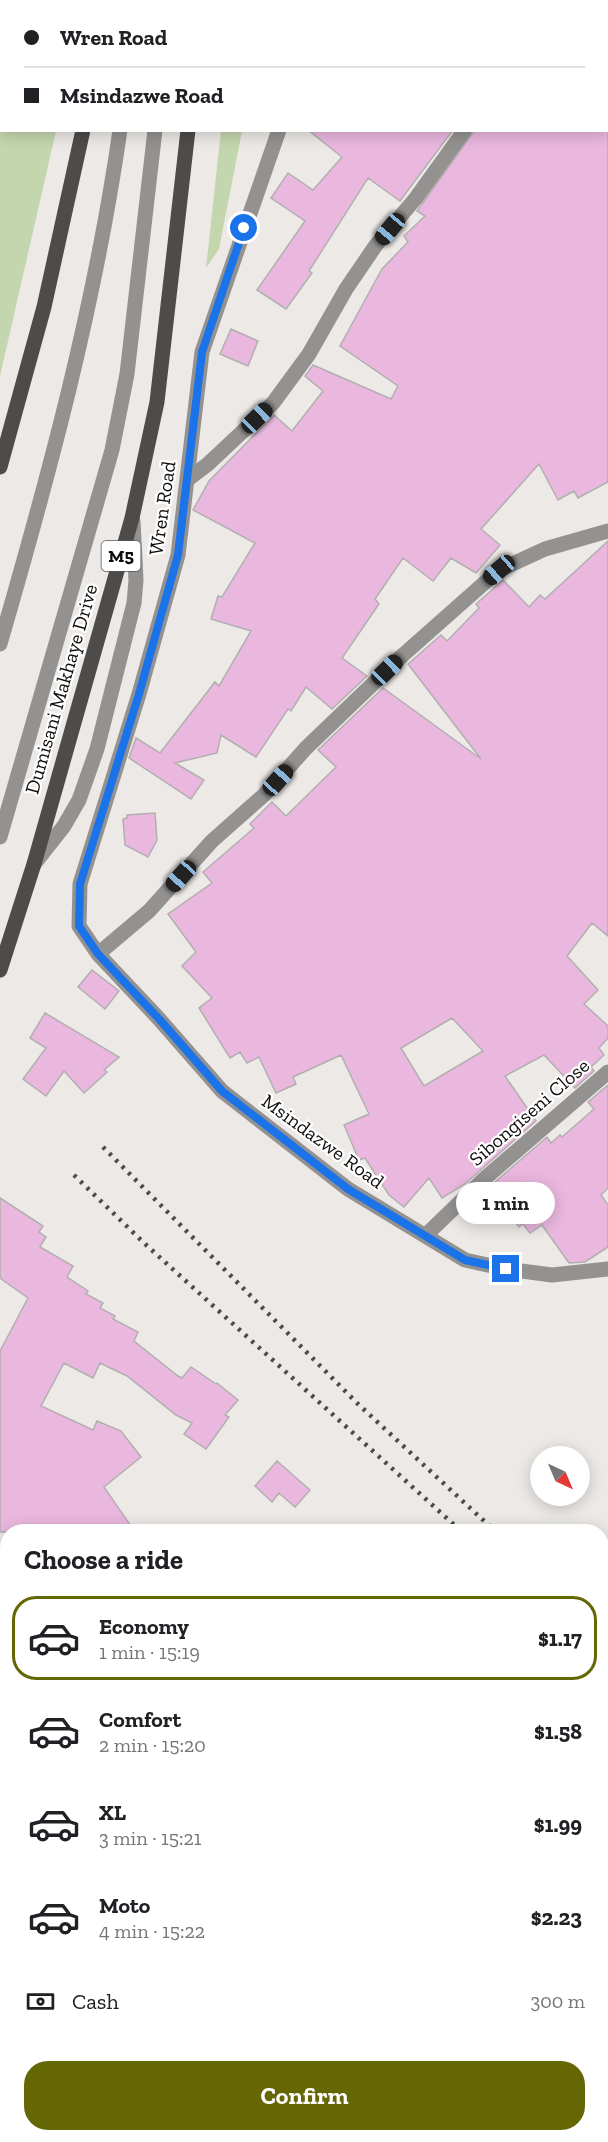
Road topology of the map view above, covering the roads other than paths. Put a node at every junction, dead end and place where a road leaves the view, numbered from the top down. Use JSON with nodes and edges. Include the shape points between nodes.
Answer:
{"nodes":[{"id":1,"x":83,"y":132,"type":"edge"},
{"id":2,"x":120,"y":132,"type":"edge"},
{"id":3,"x":155,"y":132,"type":"edge"},
{"id":4,"x":188,"y":132,"type":"edge"},
{"id":5,"x":278,"y":132,"type":"edge"},
{"id":6,"x":464,"y":132,"type":"edge"},
{"id":7,"x":0,"y":467,"type":"edge"},
{"id":8,"x":187,"y":480,"type":"junction"},
{"id":9,"x":132,"y":518,"type":"junction"},
{"id":10,"x":608,"y":531,"type":"edge"},
{"id":11,"x":0,"y":644,"type":"edge"},
{"id":12,"x":0,"y":837,"type":"edge"},
{"id":13,"x":34,"y":864,"type":"junction"},
{"id":14,"x":79,"y":926,"type":"joint"},
{"id":15,"x":98,"y":954,"type":"junction"},
{"id":16,"x":0,"y":970,"type":"edge"},
{"id":17,"x":608,"y":1072,"type":"edge"},
{"id":18,"x":426,"y":1235,"type":"junction"},
{"id":19,"x":608,"y":1269,"type":"edge"}],
"edges":[{"from":1,"to":7,"type":"main road","via":[[44,307]]},
{"from":2,"to":11,"type":"street","via":[[107,220],[81,346]]},
{"from":3,"to":12,"type":"street","via":[[127,374],[112,450]]},
{"from":4,"to":9,"type":"main road","name":"Dumisani Makhaye Drive","number":"M5","via":[[157,402]]},
{"from":5,"to":8,"type":"street","name":"Wren Road","via":[[202,352]]},
{"from":6,"to":8,"type":"street","via":[[376,245],[309,354],[273,403]]},
{"from":8,"to":14,"type":"street","name":"Wren Road","via":[[178,555],[163,614],[80,884]]},
{"from":9,"to":13,"type":"main road","name":"Dumisani Makhaye Drive","number":"M5"},
{"from":9,"to":13,"type":"street","via":[[134,603],[97,749],[79,800]]},
{"from":10,"to":15,"type":"street","via":[[545,549],[499,570],[403,655],[306,748],[264,795],[212,841],[149,911]]},
{"from":13,"to":16,"type":"main road","name":"Dumisani Makhaye Drive","number":"M5"},
{"from":14,"to":15,"type":"street","name":"Msindazwe Road"},
{"from":15,"to":18,"type":"street","name":"Msindazwe Road","via":[[222,1091],[348,1189]]},
{"from":17,"to":18,"type":"street","name":"Sibongiseni Close","via":[[484,1179]]},
{"from":18,"to":19,"type":"street","name":"Msindazwe Road","via":[[465,1260],[506,1269],[552,1275]]}]}
